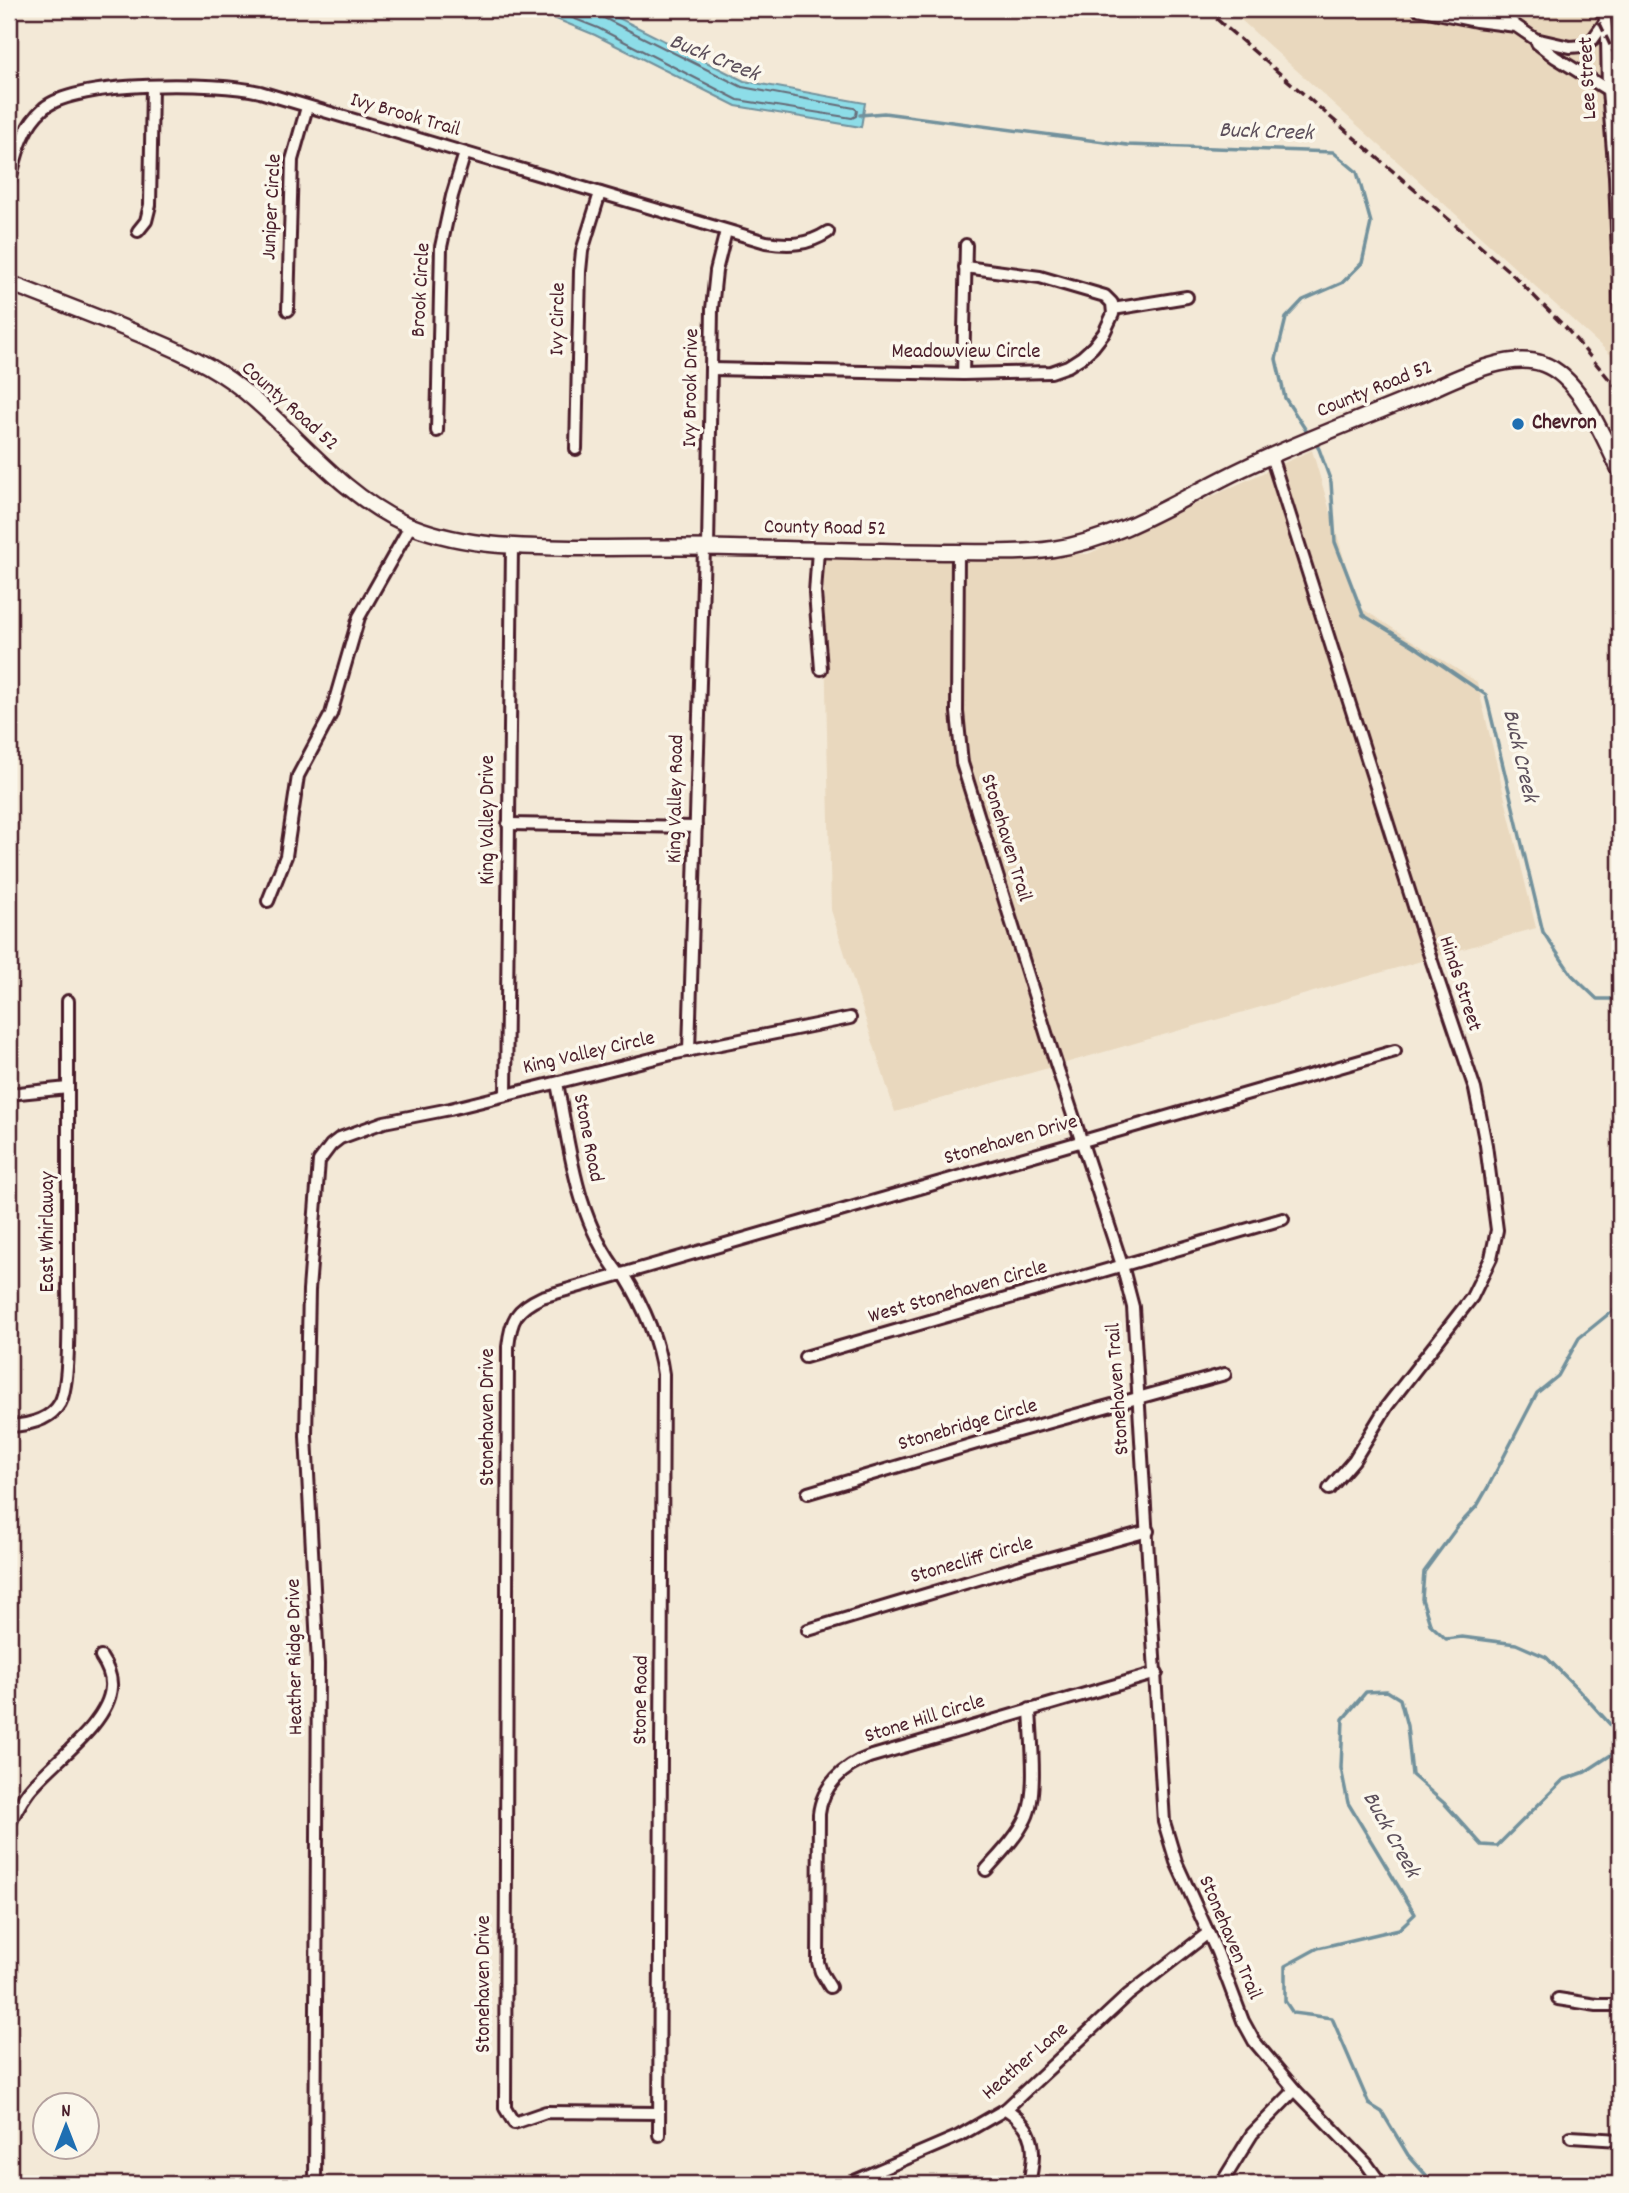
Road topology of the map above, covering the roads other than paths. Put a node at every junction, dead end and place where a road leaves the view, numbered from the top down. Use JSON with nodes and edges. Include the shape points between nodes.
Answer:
{"nodes":[{"id":1,"x":1418,"y":9,"type":"edge"},
{"id":2,"x":1494,"y":9,"type":"edge"},
{"id":3,"x":1604,"y":9,"type":"edge"},
{"id":4,"x":1605,"y":22,"type":"junction"},
{"id":5,"x":1516,"y":26,"type":"junction"},
{"id":6,"x":152,"y":86,"type":"junction"},
{"id":7,"x":1608,"y":90,"type":"junction"},
{"id":8,"x":307,"y":107,"type":"junction"},
{"id":9,"x":465,"y":153,"type":"junction"},
{"id":10,"x":10,"y":180,"type":"edge"},
{"id":11,"x":600,"y":193,"type":"junction"},
{"id":12,"x":138,"y":231,"type":"dead end"},
{"id":13,"x":726,"y":231,"type":"junction"},
{"id":14,"x":828,"y":232,"type":"dead end"},
{"id":15,"x":966,"y":245,"type":"dead end"},
{"id":16,"x":965,"y":267,"type":"junction"},
{"id":17,"x":9,"y":283,"type":"edge"},
{"id":18,"x":1187,"y":297,"type":"dead end"},
{"id":19,"x":1113,"y":309,"type":"junction"},
{"id":20,"x":288,"y":310,"type":"dead end"},
{"id":21,"x":1620,"y":312,"type":"edge"},
{"id":22,"x":711,"y":369,"type":"junction"},
{"id":23,"x":963,"y":374,"type":"junction"},
{"id":24,"x":437,"y":431,"type":"dead end"},
{"id":25,"x":576,"y":449,"type":"dead end"},
{"id":26,"x":1271,"y":456,"type":"junction"},
{"id":27,"x":1620,"y":471,"type":"edge"},
{"id":28,"x":411,"y":525,"type":"junction"},
{"id":29,"x":512,"y":546,"type":"junction"},
{"id":30,"x":706,"y":548,"type":"junction"},
{"id":31,"x":818,"y":550,"type":"junction"},
{"id":32,"x":958,"y":552,"type":"junction"},
{"id":33,"x":821,"y":669,"type":"dead end"},
{"id":34,"x":508,"y":824,"type":"junction"},
{"id":35,"x":695,"y":827,"type":"junction"},
{"id":36,"x":268,"y":901,"type":"dead end"},
{"id":37,"x":68,"y":1001,"type":"dead end"},
{"id":38,"x":850,"y":1018,"type":"dead end"},
{"id":39,"x":690,"y":1051,"type":"junction"},
{"id":40,"x":1395,"y":1051,"type":"dead end"},
{"id":41,"x":556,"y":1083,"type":"junction"},
{"id":42,"x":68,"y":1087,"type":"junction"},
{"id":43,"x":9,"y":1094,"type":"edge"},
{"id":44,"x":506,"y":1094,"type":"junction"},
{"id":45,"x":341,"y":1138,"type":"joint"},
{"id":46,"x":1083,"y":1141,"type":"junction"},
{"id":47,"x":1283,"y":1219,"type":"dead end"},
{"id":48,"x":1122,"y":1265,"type":"junction"},
{"id":49,"x":622,"y":1275,"type":"junction"},
{"id":50,"x":805,"y":1357,"type":"dead end"},
{"id":51,"x":1225,"y":1374,"type":"dead end"},
{"id":52,"x":1140,"y":1398,"type":"junction"},
{"id":53,"x":9,"y":1426,"type":"edge"},
{"id":54,"x":1329,"y":1489,"type":"dead end"},
{"id":55,"x":808,"y":1493,"type":"dead end"},
{"id":56,"x":1148,"y":1531,"type":"junction"},
{"id":57,"x":808,"y":1629,"type":"dead end"},
{"id":58,"x":101,"y":1657,"type":"dead end"},
{"id":59,"x":1157,"y":1673,"type":"junction"},
{"id":60,"x":1030,"y":1709,"type":"junction"},
{"id":61,"x":13,"y":1805,"type":"edge"},
{"id":62,"x":9,"y":1826,"type":"edge"},
{"id":63,"x":986,"y":1870,"type":"dead end"},
{"id":64,"x":1208,"y":1933,"type":"junction"},
{"id":65,"x":830,"y":1986,"type":"dead end"},
{"id":66,"x":1558,"y":1999,"type":"dead end"},
{"id":67,"x":1620,"y":2005,"type":"edge"},
{"id":68,"x":1295,"y":2090,"type":"junction"},
{"id":69,"x":1006,"y":2109,"type":"junction"},
{"id":70,"x":659,"y":2113,"type":"junction"},
{"id":71,"x":659,"y":2135,"type":"dead end"},
{"id":72,"x":1571,"y":2137,"type":"dead end"},
{"id":73,"x":1620,"y":2140,"type":"edge"},
{"id":74,"x":315,"y":2184,"type":"edge"},
{"id":75,"x":847,"y":2184,"type":"edge"},
{"id":76,"x":1029,"y":2184,"type":"edge"},
{"id":77,"x":1221,"y":2184,"type":"edge"},
{"id":78,"x":1381,"y":2184,"type":"edge"}],
"edges":[{"from":1,"to":5,"type":"street"},
{"from":2,"to":5,"type":"street"},
{"from":3,"to":4,"type":"street","name":"Lee Street"},
{"from":4,"to":5,"type":"street","via":[[1592,39],[1570,47],[1535,38]]},
{"from":4,"to":7,"type":"street","name":"Lee Street"},
{"from":5,"to":7,"type":"street"},
{"from":6,"to":8,"type":"street","name":"Ivy Brook Trail","via":[[248,90]]},
{"from":6,"to":10,"type":"street","name":"Ivy Brook Trail","via":[[72,94],[52,103],[26,130]]},
{"from":6,"to":12,"type":"street","via":[[150,205]]},
{"from":7,"to":21,"type":"street","name":"Lee Street"},
{"from":8,"to":9,"type":"street","name":"Ivy Brook Trail"},
{"from":8,"to":20,"type":"street","name":"Juniper Circle","via":[[292,160]]},
{"from":9,"to":11,"type":"street","name":"Ivy Brook Trail"},
{"from":9,"to":24,"type":"street","name":"Brook Circle","via":[[441,247]]},
{"from":11,"to":13,"type":"street","name":"Ivy Brook Trail"},
{"from":11,"to":25,"type":"street","name":"Ivy Circle","via":[[580,271]]},
{"from":13,"to":14,"type":"street","name":"Ivy Brook Trail","via":[[787,244],[810,242]]},
{"from":13,"to":22,"type":"street","name":"Ivy Brook Drive","via":[[714,286]]},
{"from":15,"to":16,"type":"street"},
{"from":16,"to":19,"type":"street","via":[[1062,283],[1105,296]]},
{"from":16,"to":23,"type":"street"},
{"from":17,"to":28,"type":"street","name":"County Road 52","via":[[196,359],[269,411],[336,477]]},
{"from":18,"to":19,"type":"street"},
{"from":19,"to":23,"type":"street","name":"Meadowview Circle","via":[[1111,322],[1093,347],[1069,366],[1036,374]]},
{"from":22,"to":23,"type":"street","name":"Meadowview Circle"},
{"from":22,"to":30,"type":"street","name":"Ivy Brook Drive"},
{"from":26,"to":27,"type":"street","name":"County Road 52","via":[[1491,366],[1531,360],[1552,368],[1573,386]]},
{"from":26,"to":32,"type":"street","name":"County Road 52","via":[[1135,523],[1079,544],[1035,551]]},
{"from":26,"to":54,"type":"street","name":"Hinds Street","via":[[1475,1089],[1497,1230],[1491,1258],[1472,1297]]},
{"from":28,"to":29,"type":"street","name":"County Road 52","via":[[473,544]]},
{"from":28,"to":36,"type":"street","via":[[359,617],[331,715],[298,776],[286,856]]},
{"from":29,"to":30,"type":"street","name":"County Road 52"},
{"from":29,"to":34,"type":"street","name":"King Valley Drive"},
{"from":30,"to":31,"type":"street","name":"County Road 52"},
{"from":30,"to":35,"type":"street","name":"King Valley Road"},
{"from":31,"to":32,"type":"street","name":"County Road 52"},
{"from":31,"to":33,"type":"street"},
{"from":32,"to":46,"type":"street","name":"Stonehaven Trail","via":[[957,712],[962,763]]},
{"from":34,"to":35,"type":"street"},
{"from":34,"to":44,"type":"street","name":"King Valley Drive"},
{"from":35,"to":39,"type":"street","name":"King Valley Road"},
{"from":37,"to":42,"type":"street","name":"East Whirlaway"},
{"from":38,"to":39,"type":"street","name":"King Valley Circle"},
{"from":39,"to":41,"type":"street","name":"King Valley Circle"},
{"from":40,"to":46,"type":"street","name":"Stonehaven Drive"},
{"from":41,"to":44,"type":"street","name":"King Valley Circle"},
{"from":41,"to":49,"type":"street","name":"Stone Road","via":[[579,1194],[599,1241]]},
{"from":42,"to":43,"type":"street"},
{"from":42,"to":53,"type":"street","name":"East Whirlaway","via":[[64,1392],[58,1406],[44,1418]]},
{"from":44,"to":45,"type":"street","name":"King Valley Circle","via":[[384,1122]]},
{"from":45,"to":74,"type":"street","name":"Heather Ridge Drive","via":[[323,1153],[317,1173],[307,1367],[307,1477],[318,1664]]},
{"from":46,"to":48,"type":"street","name":"Stonehaven Trail"},
{"from":46,"to":49,"type":"street","name":"Stonehaven Drive"},
{"from":47,"to":48,"type":"street","name":"West Stonehaven Circle"},
{"from":48,"to":50,"type":"street","name":"West Stonehaven Circle"},
{"from":48,"to":52,"type":"street","name":"Stonehaven Trail","via":[[1133,1307]]},
{"from":49,"to":70,"type":"street","name":"Stone Road","via":[[649,1321],[663,1374]]},
{"from":49,"to":70,"type":"street","name":"Stonehaven Drive","via":[[527,1304],[514,1318],[509,1338],[505,2108],[514,2123],[546,2112]]},
{"from":51,"to":52,"type":"street","name":"Stonebridge Circle"},
{"from":52,"to":55,"type":"street","name":"Stonebridge Circle"},
{"from":52,"to":56,"type":"street","name":"Stonehaven Trail"},
{"from":56,"to":57,"type":"street","name":"Stonecliff Circle"},
{"from":56,"to":59,"type":"street","name":"Stonehaven Trail"},
{"from":58,"to":61,"type":"street","via":[[110,1678],[107,1702],[77,1743]]},
{"from":59,"to":60,"type":"street","name":"Stone Hill Circle"},
{"from":59,"to":64,"type":"street","name":"Stonehaven Trail","via":[[1164,1822],[1176,1862]]},
{"from":60,"to":63,"type":"street","via":[[1030,1806],[1013,1838]]},
{"from":60,"to":65,"type":"street","name":"Stone Hill Circle","via":[[869,1756],[845,1768],[835,1779],[822,1800],[818,1825],[818,1962]]},
{"from":61,"to":62,"type":"street"},
{"from":64,"to":68,"type":"street","name":"Stonehaven Trail","via":[[1254,2042]]},
{"from":64,"to":69,"type":"street","name":"Heather Lane","via":[[1128,1995]]},
{"from":66,"to":67,"type":"street"},
{"from":68,"to":77,"type":"street","via":[[1252,2134]]},
{"from":68,"to":78,"type":"street","name":"Stonehaven Trail"},
{"from":69,"to":75,"type":"street","name":"Heather Lane","via":[[959,2136]]},
{"from":69,"to":76,"type":"street","via":[[1022,2120],[1032,2140]]},
{"from":70,"to":71,"type":"street","name":"Stone Road"},
{"from":72,"to":73,"type":"street"}]}
